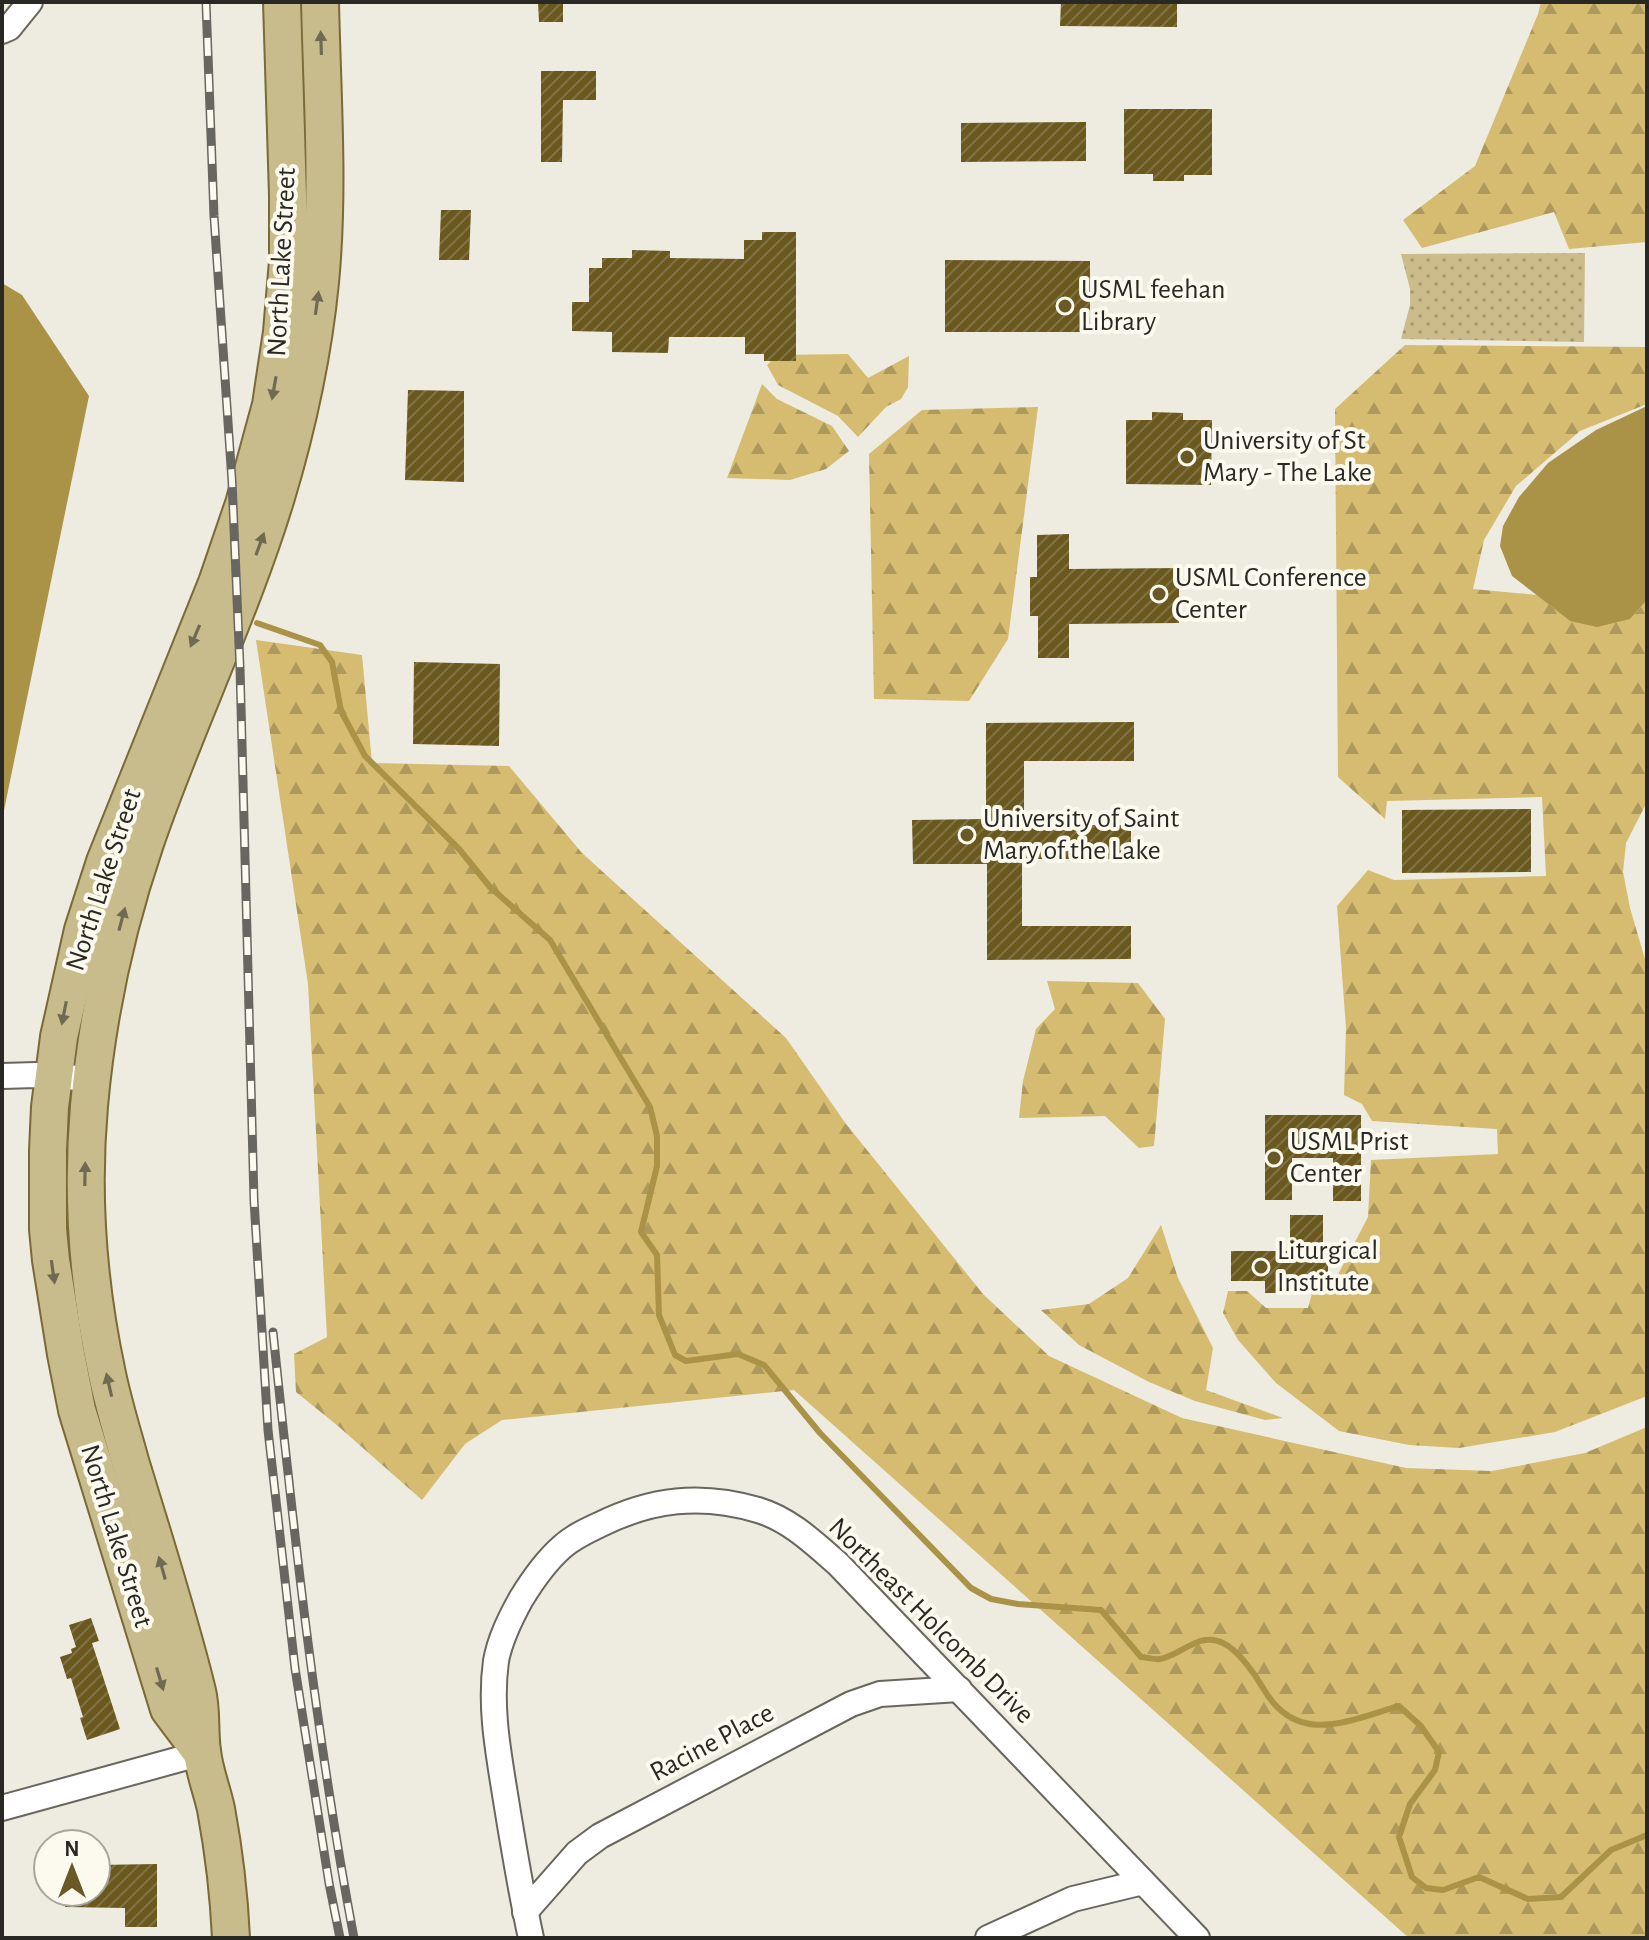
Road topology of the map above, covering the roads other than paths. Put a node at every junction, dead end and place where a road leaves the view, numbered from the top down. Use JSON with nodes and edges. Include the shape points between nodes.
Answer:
{"nodes":[{"id":1,"x":30,"y":2,"type":"edge"},
{"id":2,"x":282,"y":2,"type":"edge"},
{"id":3,"x":320,"y":2,"type":"edge"},
{"id":4,"x":2,"y":31,"type":"edge"},
{"id":5,"x":2,"y":1076,"type":"edge"},
{"id":6,"x":54,"y":1076,"type":"junction"},
{"id":7,"x":92,"y":1079,"type":"junction"},
{"id":8,"x":959,"y":1689,"type":"junction"},
{"id":9,"x":202,"y":1753,"type":"junction"},
{"id":10,"x":2,"y":1808,"type":"edge"},
{"id":11,"x":1143,"y":1882,"type":"junction"},
{"id":12,"x":525,"y":1912,"type":"junction"},
{"id":13,"x":231,"y":1938,"type":"edge"},
{"id":14,"x":531,"y":1938,"type":"edge"},
{"id":15,"x":988,"y":1938,"type":"edge"},
{"id":16,"x":1197,"y":1938,"type":"edge"}],
"edges":[{"from":1,"to":4,"type":"street"},
{"from":2,"to":6,"type":"main road","name":"North Lake Street","one_way":true,"via":[[288,238],[271,405],[217,583],[98,885],[72,974]]},
{"from":7,"to":3,"type":"main road","name":"North Lake Street","one_way":true,"via":[[126,903],[266,527],[305,380],[323,242]]},
{"from":5,"to":6,"type":"street"},
{"from":6,"to":7,"type":"street"},
{"from":6,"to":9,"type":"main road","name":"North Lake Street","one_way":true,"via":[[48,1229],[77,1410],[169,1709]]},
{"from":9,"to":7,"type":"main road","name":"North Lake Street","one_way":true,"via":[[199,1698],[113,1402],[100,1335],[85,1198]]},
{"from":8,"to":11,"type":"street","name":"Northeast Holcomb Drive"},
{"from":8,"to":12,"type":"street","name":"Racine Place","via":[[880,1694],[851,1704],[600,1836],[577,1853]]},
{"from":8,"to":12,"type":"street","name":"Northeast Holcomb Drive","via":[[807,1536],[758,1510],[686,1500],[619,1515],[576,1536],[531,1582],[507,1623],[497,1658],[494,1727]]},
{"from":9,"to":10,"type":"street"},
{"from":9,"to":13,"type":"main road","name":"North Lake Street","via":[[215,1805]]},
{"from":11,"to":15,"type":"street","via":[[1073,1899]]},
{"from":11,"to":16,"type":"street","name":"Northeast Holcomb Drive"},
{"from":12,"to":14,"type":"street","name":"Northeast Holcomb Drive"}]}
